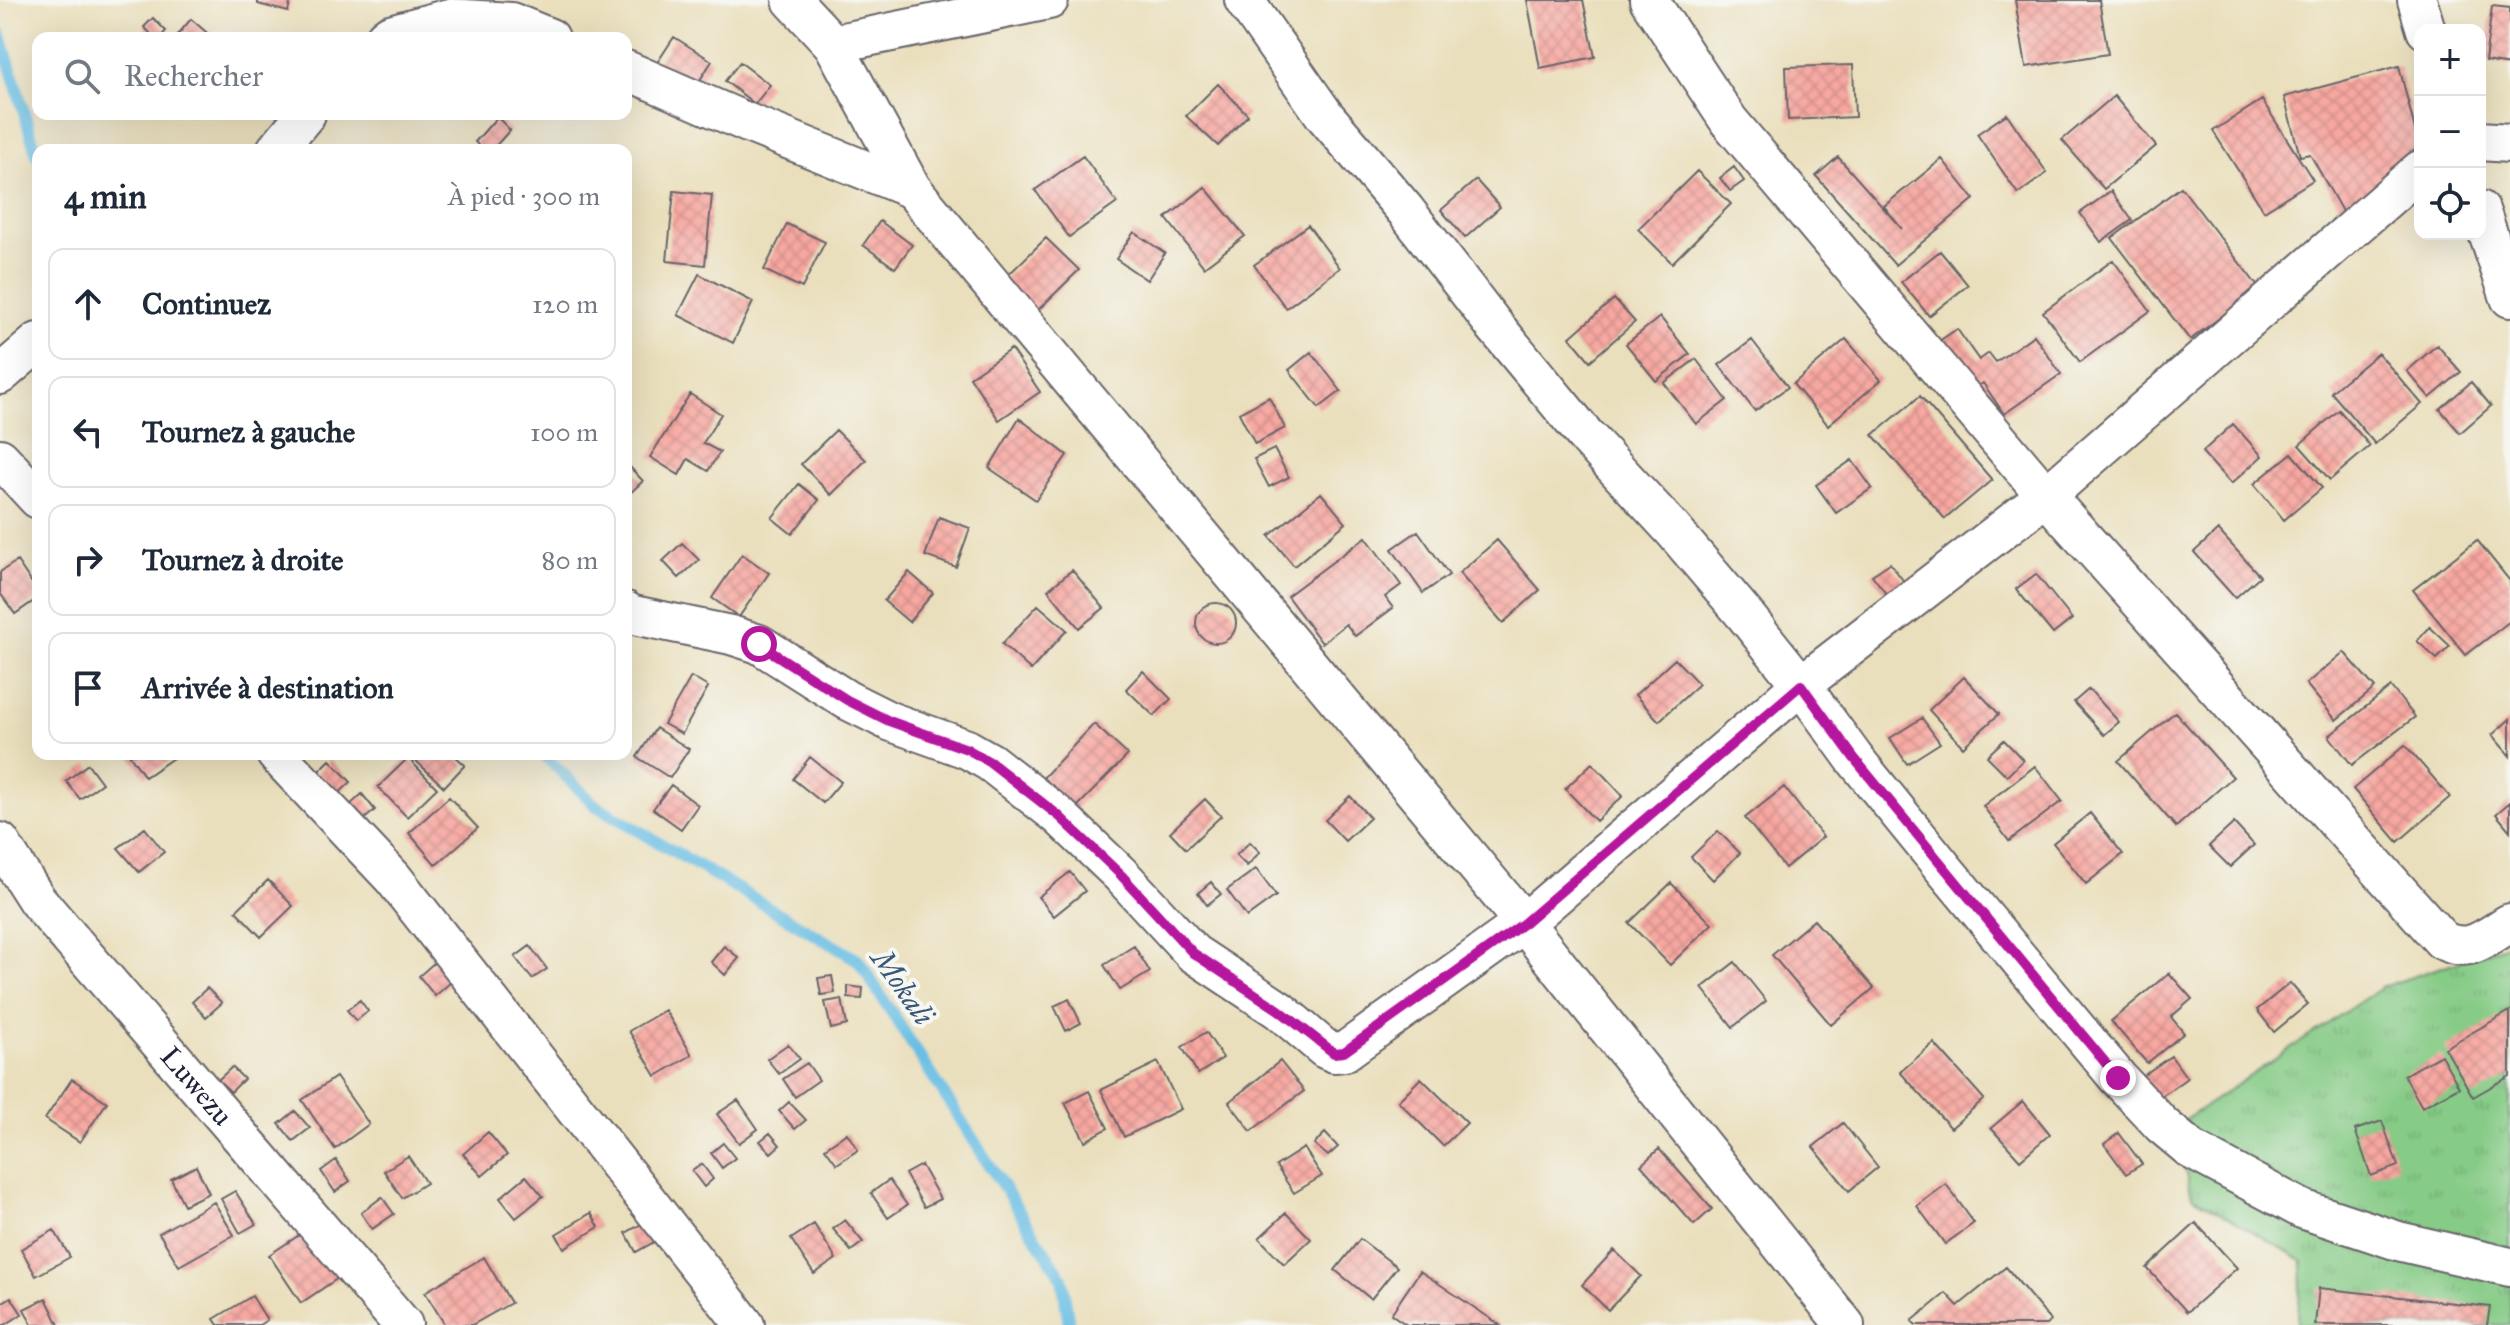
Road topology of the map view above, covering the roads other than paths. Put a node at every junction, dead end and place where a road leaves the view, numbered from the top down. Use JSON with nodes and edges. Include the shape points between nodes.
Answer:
{"nodes":[{"id":1,"x":792,"y":0,"type":"edge"},
{"id":2,"x":1049,"y":0,"type":"edge"},
{"id":3,"x":1244,"y":0,"type":"edge"},
{"id":4,"x":1649,"y":0,"type":"edge"},
{"id":5,"x":2417,"y":0,"type":"edge"},
{"id":6,"x":2424,"y":24,"type":"edge"},
{"id":7,"x":397,"y":32,"type":"edge"},
{"id":8,"x":535,"y":32,"type":"edge"},
{"id":9,"x":833,"y":44,"type":"junction"},
{"id":10,"x":632,"y":73,"type":"edge"},
{"id":11,"x":301,"y":120,"type":"edge"},
{"id":12,"x":2486,"y":141,"type":"edge"},
{"id":13,"x":2510,"y":143,"type":"edge"},
{"id":14,"x":281,"y":144,"type":"edge"},
{"id":15,"x":2414,"y":175,"type":"edge"},
{"id":16,"x":912,"y":189,"type":"junction"},
{"id":17,"x":2486,"y":228,"type":"edge"},
{"id":18,"x":2510,"y":298,"type":"edge"},
{"id":19,"x":32,"y":347,"type":"edge"},
{"id":20,"x":0,"y":375,"type":"edge"},
{"id":21,"x":0,"y":458,"type":"edge"},
{"id":22,"x":32,"y":493,"type":"edge"},
{"id":23,"x":2046,"y":496,"type":"junction"},
{"id":24,"x":632,"y":615,"type":"edge"},
{"id":25,"x":1801,"y":685,"type":"junction"},
{"id":26,"x":282,"y":760,"type":"edge"},
{"id":27,"x":0,"y":842,"type":"edge"},
{"id":28,"x":1524,"y":923,"type":"junction"},
{"id":29,"x":2510,"y":923,"type":"edge"},
{"id":30,"x":2510,"y":1267,"type":"edge"},
{"id":31,"x":403,"y":1325,"type":"edge"},
{"id":32,"x":745,"y":1325,"type":"edge"},
{"id":33,"x":1845,"y":1325,"type":"edge"}],
"edges":[{"from":1,"to":9,"type":"street"},
{"from":2,"to":9,"type":"street"},
{"from":3,"to":25,"type":"street","via":[[1325,116],[1494,325]]},
{"from":4,"to":23,"type":"street","via":[[1729,121]]},
{"from":5,"to":6,"type":"street"},
{"from":7,"to":8,"type":"street","via":[[449,18],[511,22]]},
{"from":9,"to":16,"type":"street"},
{"from":10,"to":16,"type":"street"},
{"from":11,"to":14,"type":"street"},
{"from":12,"to":13,"type":"street"},
{"from":15,"to":23,"type":"street"},
{"from":16,"to":28,"type":"street"},
{"from":17,"to":18,"type":"street"},
{"from":19,"to":20,"type":"street"},
{"from":21,"to":22,"type":"street"},
{"from":23,"to":25,"type":"street"},
{"from":23,"to":29,"type":"street","via":[[2442,940],[2470,946]]},
{"from":24,"to":28,"type":"street","via":[[759,644],[847,700],[990,762],[1059,816],[1193,953],[1334,1053],[1356,1044]]},
{"from":25,"to":28,"type":"street"},
{"from":25,"to":30,"type":"street","via":[[1854,758],[2118,1078],[2192,1150],[2302,1209],[2398,1241]]},
{"from":26,"to":32,"type":"street","via":[[393,878]]},
{"from":27,"to":31,"type":"street","name":"Luwezu","via":[[37,900]]},
{"from":28,"to":33,"type":"street"}]}
